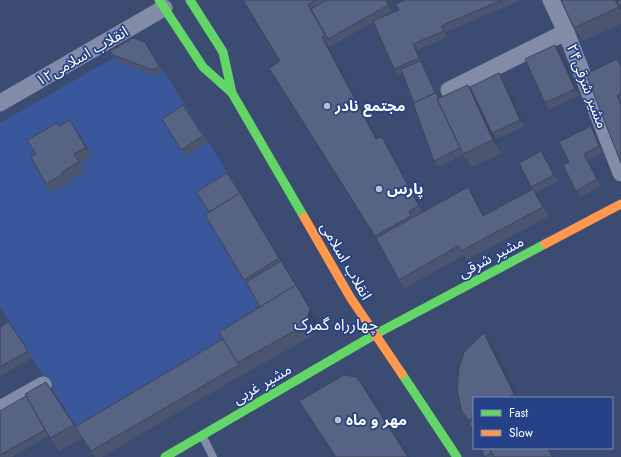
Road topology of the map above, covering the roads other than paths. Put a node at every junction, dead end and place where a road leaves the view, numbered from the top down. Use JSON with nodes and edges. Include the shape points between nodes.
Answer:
{"nodes":[{"id":1,"x":192,"y":0,"type":"edge"},
{"id":2,"x":551,"y":0,"type":"edge"},
{"id":3,"x":162,"y":4,"type":"edge"},
{"id":4,"x":566,"y":32,"type":"junction"},
{"id":5,"x":449,"y":90,"type":"dead end"},
{"id":6,"x":232,"y":93,"type":"junction"},
{"id":7,"x":0,"y":103,"type":"edge"},
{"id":8,"x":621,"y":173,"type":"edge"},
{"id":9,"x":621,"y":204,"type":"edge"},
{"id":10,"x":374,"y":335,"type":"junction"},
{"id":11,"x":43,"y":385,"type":"edge"},
{"id":12,"x":0,"y":409,"type":"edge"},
{"id":13,"x":202,"y":436,"type":"junction"},
{"id":14,"x":165,"y":457,"type":"edge"},
{"id":15,"x":213,"y":457,"type":"edge"},
{"id":16,"x":457,"y":457,"type":"edge"}],
"edges":[{"from":1,"to":6,"type":"main road","name":"انقلاب اسلامی","via":[[223,52]]},
{"from":2,"to":4,"type":"street","name":"مشیر شرقی۲۴"},
{"from":3,"to":6,"type":"main road","name":"انقلاب اسلامی","via":[[203,67]]},
{"from":3,"to":7,"type":"street","name":"انقلاب اسلامی۱۲"},
{"from":4,"to":5,"type":"street"},
{"from":4,"to":8,"type":"street","name":"مشیر شرقی۲۴"},
{"from":6,"to":10,"type":"main road","name":"انقلاب اسلامی"},
{"from":9,"to":10,"type":"main road","name":"مشیر شرقی"},
{"from":10,"to":13,"type":"main road","name":"مشیر غربی"},
{"from":10,"to":16,"type":"main road","name":"انقلاب اسلامی"},
{"from":11,"to":12,"type":"street"},
{"from":13,"to":14,"type":"main road","name":"مشیر غربی"},
{"from":13,"to":15,"type":"lane"}]}
